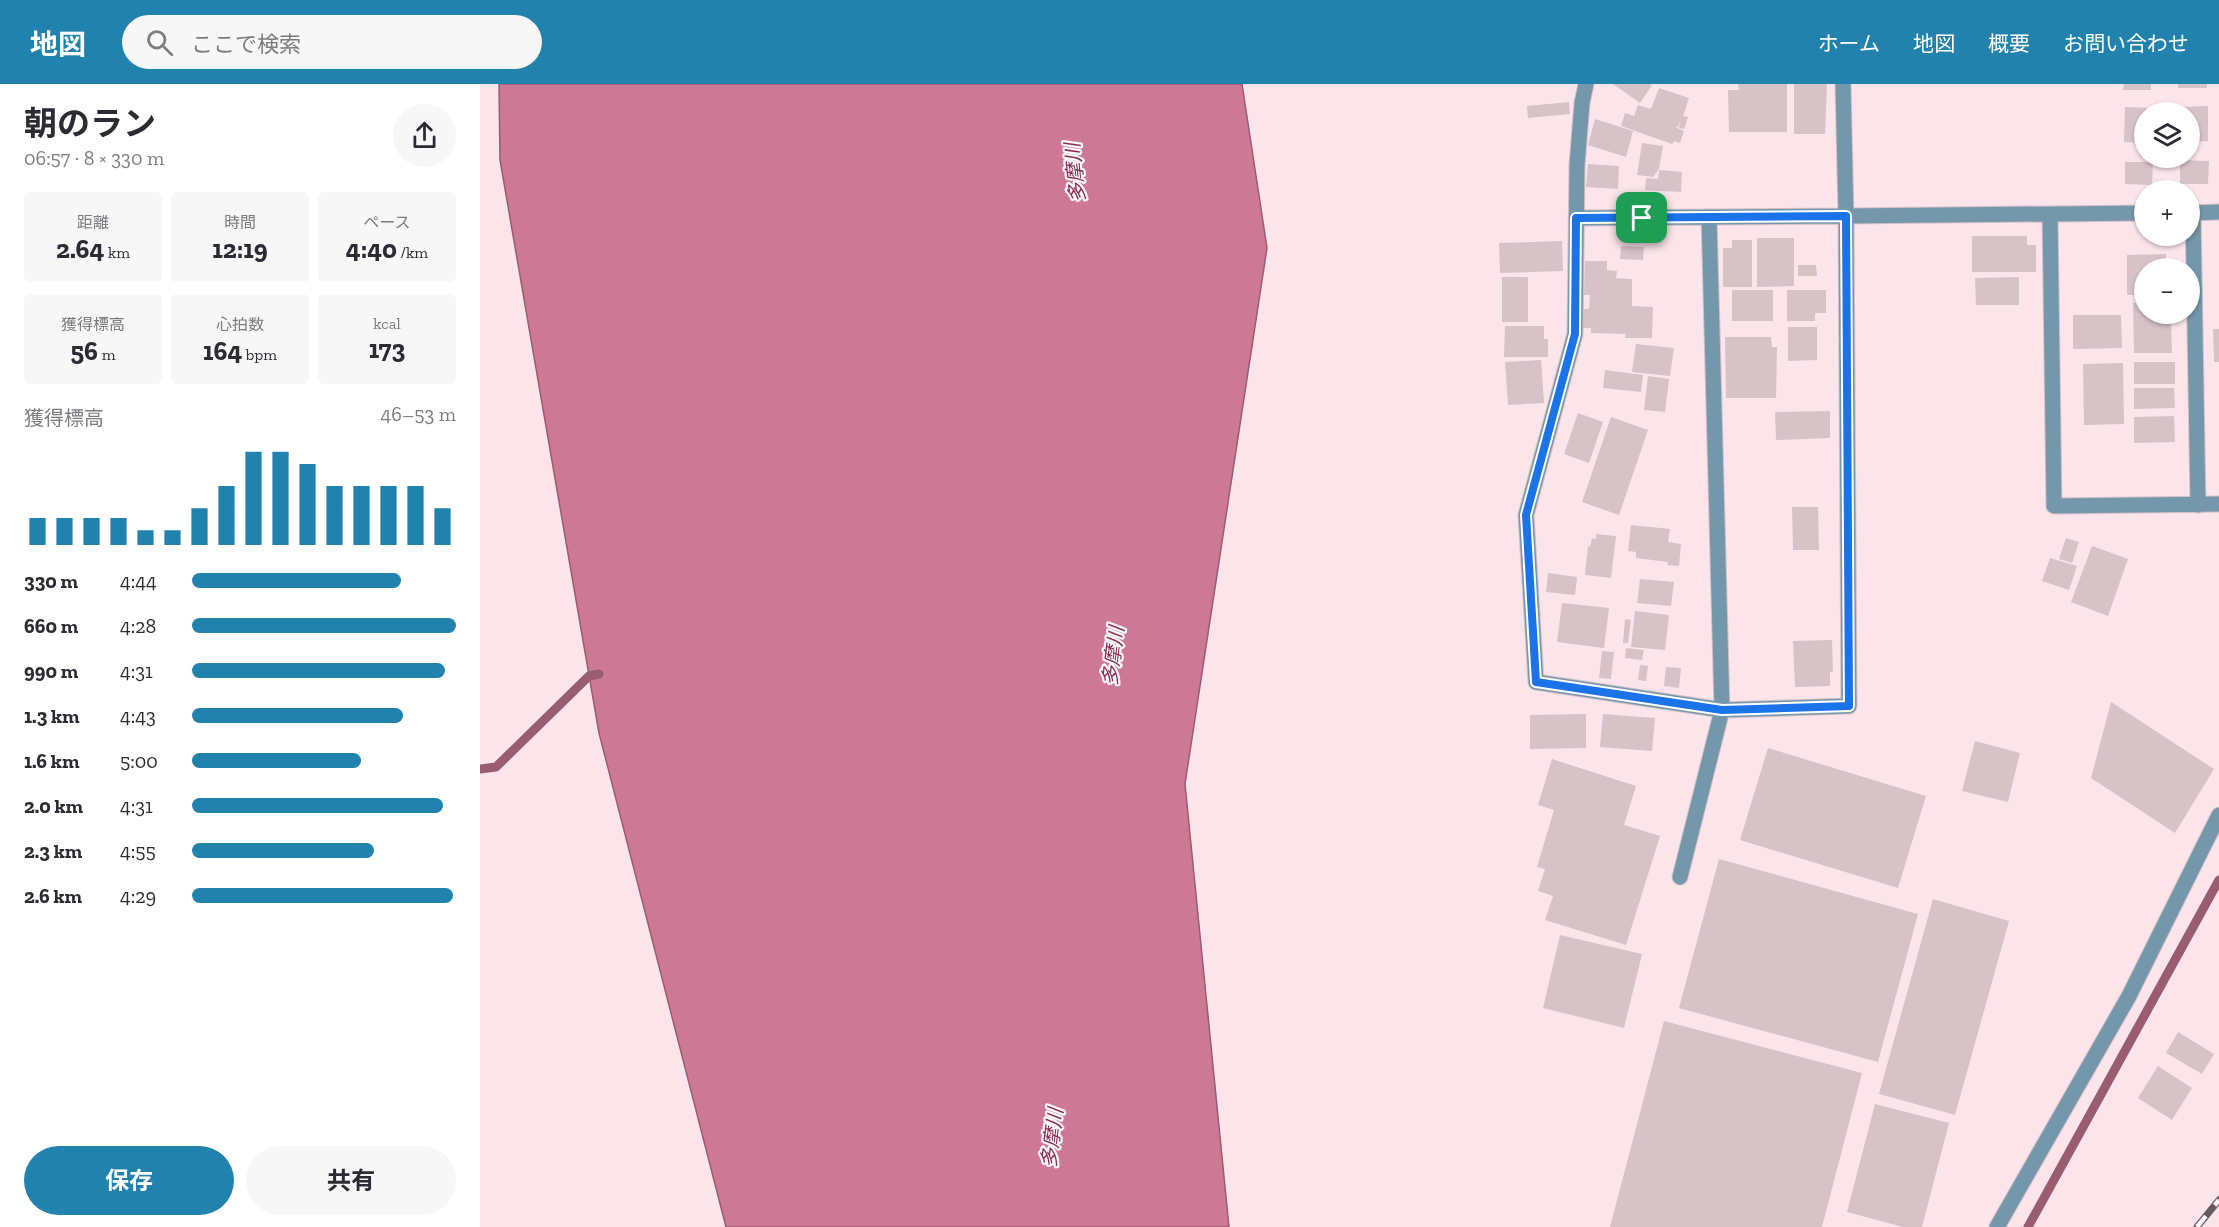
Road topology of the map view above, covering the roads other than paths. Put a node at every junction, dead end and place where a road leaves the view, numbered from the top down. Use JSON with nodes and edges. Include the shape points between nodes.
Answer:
{"nodes":[{"id":1,"x":1586,"y":84,"type":"edge"},
{"id":2,"x":1843,"y":84,"type":"edge"},
{"id":3,"x":2219,"y":212,"type":"edge"},
{"id":4,"x":2134,"y":213,"type":"edge"},
{"id":5,"x":2200,"y":213,"type":"edge"},
{"id":6,"x":2050,"y":214,"type":"junction"},
{"id":7,"x":1846,"y":216,"type":"junction"},
{"id":8,"x":1709,"y":217,"type":"junction"},
{"id":9,"x":1576,"y":218,"type":"junction"},
{"id":10,"x":2193,"y":246,"type":"edge"},
{"id":11,"x":2219,"y":504,"type":"edge"},
{"id":12,"x":2198,"y":505,"type":"junction"},
{"id":13,"x":1722,"y":710,"type":"junction"},
{"id":14,"x":2219,"y":815,"type":"edge"},
{"id":15,"x":1680,"y":878,"type":"dead end"},
{"id":16,"x":1996,"y":1227,"type":"edge"}],
"edges":[{"from":1,"to":9,"type":"street"},
{"from":2,"to":7,"type":"street"},
{"from":3,"to":5,"type":"street"},
{"from":4,"to":6,"type":"street"},
{"from":6,"to":7,"type":"street"},
{"from":6,"to":12,"type":"street","via":[[2054,506]]},
{"from":7,"to":8,"type":"street"},
{"from":7,"to":13,"type":"street","via":[[1849,706]]},
{"from":8,"to":9,"type":"street"},
{"from":8,"to":13,"type":"street"},
{"from":9,"to":13,"type":"street","via":[[1575,334],[1526,515],[1536,682]]},
{"from":10,"to":12,"type":"street"},
{"from":11,"to":12,"type":"street"},
{"from":13,"to":15,"type":"street"},
{"from":14,"to":16,"type":"street","via":[[2129,996]]}]}
